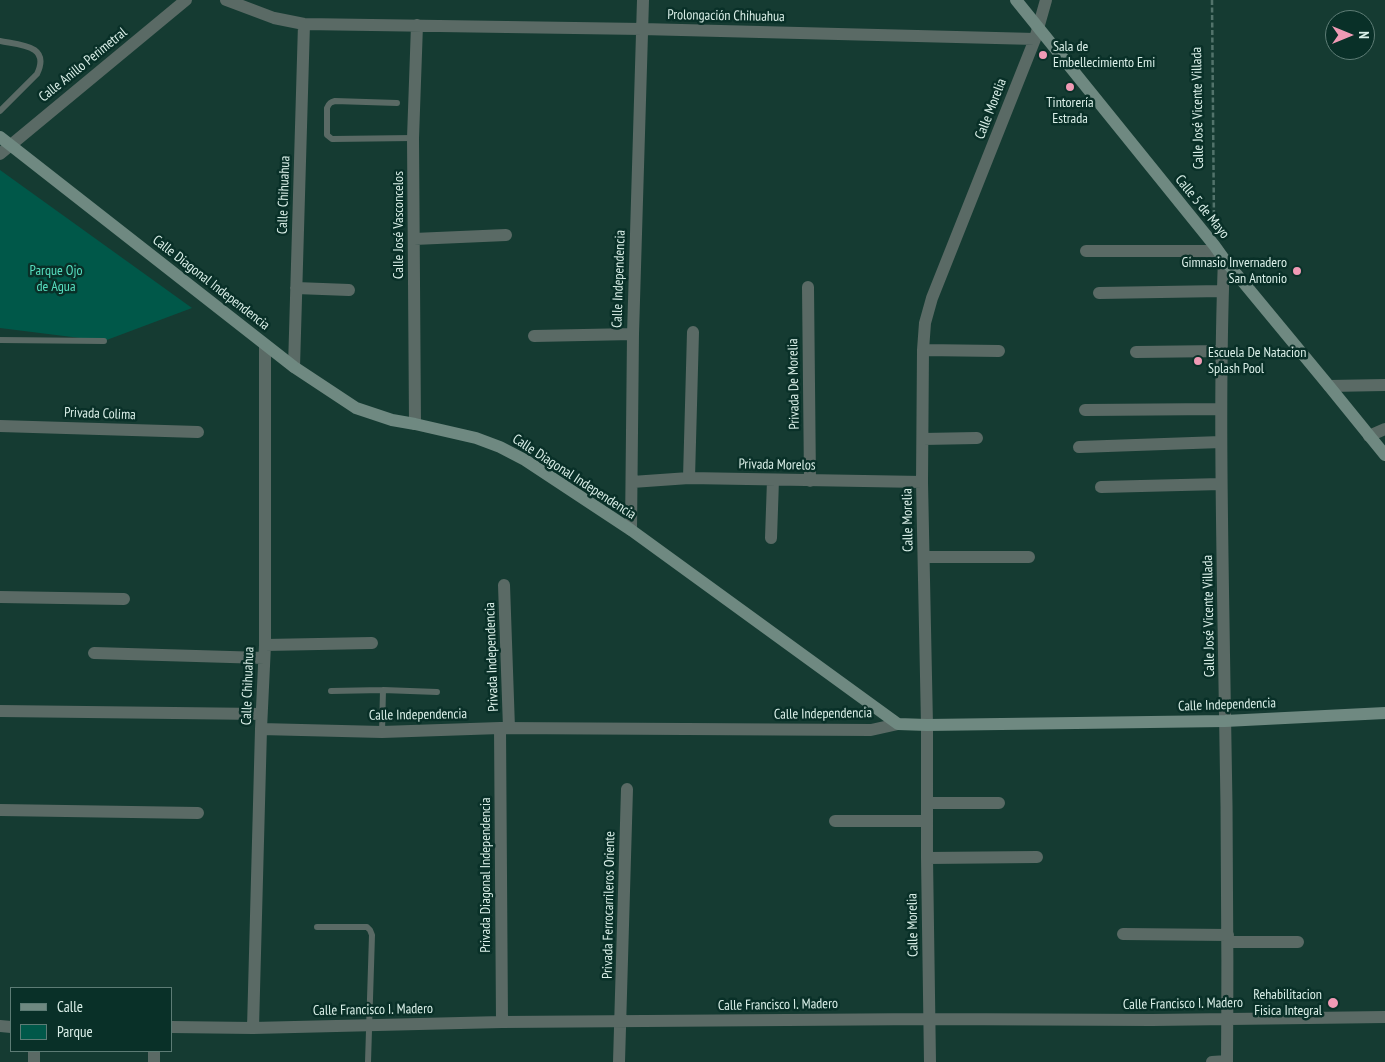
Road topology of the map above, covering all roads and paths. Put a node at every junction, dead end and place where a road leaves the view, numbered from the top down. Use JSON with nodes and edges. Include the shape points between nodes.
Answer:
{"nodes":[{"id":1,"x":186,"y":0,"type":"edge"},
{"id":2,"x":226,"y":0,"type":"edge"},
{"id":3,"x":643,"y":0,"type":"edge"},
{"id":4,"x":1016,"y":0,"type":"edge"},
{"id":5,"x":1046,"y":0,"type":"edge"},
{"id":6,"x":1212,"y":0,"type":"edge"},
{"id":7,"x":304,"y":24,"type":"junction"},
{"id":8,"x":417,"y":26,"type":"junction"},
{"id":9,"x":642,"y":29,"type":"junction"},
{"id":10,"x":1037,"y":34,"type":"junction"},
{"id":11,"x":0,"y":41,"type":"edge"},
{"id":12,"x":397,"y":103,"type":"dead end"},
{"id":13,"x":0,"y":111,"type":"edge"},
{"id":14,"x":413,"y":138,"type":"junction"},
{"id":15,"x":5,"y":141,"type":"edge"},
{"id":16,"x":0,"y":154,"type":"edge"},
{"id":17,"x":506,"y":236,"type":"dead end"},
{"id":18,"x":414,"y":239,"type":"junction"},
{"id":19,"x":1086,"y":251,"type":"dead end"},
{"id":20,"x":1219,"y":252,"type":"junction"},
{"id":21,"x":808,"y":287,"type":"dead end"},
{"id":22,"x":296,"y":288,"type":"junction"},
{"id":23,"x":349,"y":290,"type":"dead end"},
{"id":24,"x":1222,"y":291,"type":"junction"},
{"id":25,"x":1100,"y":293,"type":"dead end"},
{"id":26,"x":693,"y":332,"type":"dead end"},
{"id":27,"x":633,"y":334,"type":"junction"},
{"id":28,"x":534,"y":336,"type":"dead end"},
{"id":29,"x":0,"y":340,"type":"edge"},
{"id":30,"x":104,"y":341,"type":"dead end"},
{"id":31,"x":265,"y":345,"type":"junction"},
{"id":32,"x":923,"y":350,"type":"junction"},
{"id":33,"x":999,"y":351,"type":"dead end"},
{"id":34,"x":1221,"y":351,"type":"junction"},
{"id":35,"x":1136,"y":352,"type":"dead end"},
{"id":36,"x":294,"y":367,"type":"junction"},
{"id":37,"x":1385,"y":385,"type":"edge"},
{"id":38,"x":1329,"y":386,"type":"junction"},
{"id":39,"x":1221,"y":409,"type":"junction"},
{"id":40,"x":1085,"y":410,"type":"dead end"},
{"id":41,"x":415,"y":424,"type":"junction"},
{"id":42,"x":0,"y":426,"type":"edge"},
{"id":43,"x":1385,"y":429,"type":"edge"},
{"id":44,"x":198,"y":432,"type":"dead end"},
{"id":45,"x":1369,"y":436,"type":"junction"},
{"id":46,"x":977,"y":438,"type":"dead end"},
{"id":47,"x":923,"y":439,"type":"junction"},
{"id":48,"x":1222,"y":442,"type":"junction"},
{"id":49,"x":1079,"y":447,"type":"dead end"},
{"id":50,"x":1385,"y":455,"type":"edge"},
{"id":51,"x":690,"y":478,"type":"junction"},
{"id":52,"x":773,"y":480,"type":"junction"},
{"id":53,"x":810,"y":481,"type":"junction"},
{"id":54,"x":632,"y":482,"type":"junction"},
{"id":55,"x":922,"y":482,"type":"junction"},
{"id":56,"x":1222,"y":484,"type":"junction"},
{"id":57,"x":1101,"y":487,"type":"dead end"},
{"id":58,"x":631,"y":530,"type":"junction"},
{"id":59,"x":771,"y":538,"type":"dead end"},
{"id":60,"x":924,"y":557,"type":"junction"},
{"id":61,"x":1029,"y":557,"type":"dead end"},
{"id":62,"x":504,"y":585,"type":"dead end"},
{"id":63,"x":0,"y":597,"type":"edge"},
{"id":64,"x":124,"y":599,"type":"dead end"},
{"id":65,"x":372,"y":643,"type":"dead end"},
{"id":66,"x":264,"y":652,"type":"junction"},
{"id":67,"x":94,"y":653,"type":"dead end"},
{"id":68,"x":383,"y":690,"type":"junction"},
{"id":69,"x":331,"y":691,"type":"dead end"},
{"id":70,"x":438,"y":692,"type":"dead end"},
{"id":71,"x":0,"y":711,"type":"edge"},
{"id":72,"x":1385,"y":713,"type":"edge"},
{"id":73,"x":261,"y":714,"type":"junction"},
{"id":74,"x":1225,"y":721,"type":"junction"},
{"id":75,"x":898,"y":724,"type":"junction"},
{"id":76,"x":927,"y":725,"type":"junction"},
{"id":77,"x":504,"y":728,"type":"junction"},
{"id":78,"x":261,"y":729,"type":"junction"},
{"id":79,"x":382,"y":732,"type":"junction"},
{"id":80,"x":626,"y":789,"type":"dead end"},
{"id":81,"x":928,"y":802,"type":"junction"},
{"id":82,"x":999,"y":803,"type":"dead end"},
{"id":83,"x":0,"y":810,"type":"edge"},
{"id":84,"x":198,"y":813,"type":"dead end"},
{"id":85,"x":927,"y":820,"type":"junction"},
{"id":86,"x":835,"y":821,"type":"dead end"},
{"id":87,"x":1037,"y":857,"type":"dead end"},
{"id":88,"x":927,"y":858,"type":"junction"},
{"id":89,"x":317,"y":928,"type":"dead end"},
{"id":90,"x":1123,"y":934,"type":"dead end"},
{"id":91,"x":1228,"y":939,"type":"junction"},
{"id":92,"x":1298,"y":942,"type":"dead end"},
{"id":93,"x":1385,"y":1017,"type":"edge"},
{"id":94,"x":929,"y":1019,"type":"junction"},
{"id":95,"x":1228,"y":1019,"type":"junction"},
{"id":96,"x":621,"y":1021,"type":"junction"},
{"id":97,"x":502,"y":1022,"type":"junction"},
{"id":98,"x":370,"y":1026,"type":"junction"},
{"id":99,"x":172,"y":1027,"type":"edge"},
{"id":100,"x":253,"y":1028,"type":"junction"},
{"id":101,"x":368,"y":1062,"type":"edge"},
{"id":102,"x":619,"y":1062,"type":"edge"},
{"id":103,"x":930,"y":1062,"type":"edge"},
{"id":104,"x":1212,"y":1062,"type":"edge"},
{"id":105,"x":1227,"y":1062,"type":"edge"}],
"edges":[{"from":1,"to":15,"type":"street","name":"Calle Anillo Perimetral"},
{"from":2,"to":7,"type":"street","via":[[274,18]]},
{"from":3,"to":9,"type":"street","name":"Calle Independencia"},
{"from":4,"to":10,"type":"main road","name":"Calle 5 de Mayo"},
{"from":5,"to":10,"type":"street","name":"Calle Morelia"},
{"from":6,"to":20,"type":"path","name":"Calle José Vicente Villada"},
{"from":7,"to":8,"type":"street"},
{"from":7,"to":22,"type":"street","name":"Calle Chihuahua"},
{"from":8,"to":9,"type":"street","name":"Prolongación Chihuahua"},
{"from":8,"to":14,"type":"street","name":"Calle José Vasconcelos"},
{"from":9,"to":10,"type":"street","name":"Prolongación Chihuahua"},
{"from":9,"to":27,"type":"street","name":"Calle Independencia"},
{"from":10,"to":20,"type":"main road","name":"Calle 5 de Mayo"},
{"from":10,"to":32,"type":"street","name":"Calle Morelia","via":[[932,298],[925,323]]},
{"from":11,"to":13,"type":"lane","via":[[35,49],[40,66]]},
{"from":12,"to":14,"type":"lane","via":[[332,102],[327,108],[327,135],[332,139]]},
{"from":14,"to":18,"type":"street","name":"Calle José Vasconcelos"},
{"from":15,"to":16,"type":"street","name":"Calle Anillo Perimetral"},
{"from":15,"to":31,"type":"main road","name":"Calle Diagonal Independencia"},
{"from":17,"to":18,"type":"street"},
{"from":18,"to":41,"type":"street","name":"Calle José Vasconcelos"},
{"from":19,"to":20,"type":"street"},
{"from":20,"to":24,"type":"street","name":"Calle José Vicente Villada"},
{"from":20,"to":38,"type":"main road","name":"Calle 5 de Mayo"},
{"from":21,"to":53,"type":"street","name":"Privada De Morelia"},
{"from":22,"to":23,"type":"street"},
{"from":22,"to":36,"type":"street","name":"Calle Chihuahua"},
{"from":24,"to":25,"type":"street"},
{"from":24,"to":34,"type":"street","name":"Calle José Vicente Villada"},
{"from":26,"to":51,"type":"street"},
{"from":27,"to":28,"type":"street"},
{"from":27,"to":54,"type":"street","name":"Calle Independencia"},
{"from":29,"to":30,"type":"lane"},
{"from":31,"to":36,"type":"main road","name":"Calle Diagonal Independencia"},
{"from":31,"to":66,"type":"street","name":"Calle Chihuahua"},
{"from":32,"to":33,"type":"street"},
{"from":32,"to":47,"type":"street","name":"Calle Morelia"},
{"from":34,"to":35,"type":"street"},
{"from":34,"to":39,"type":"street","name":"Calle José Vicente Villada"},
{"from":36,"to":41,"type":"main road","name":"Calle Diagonal Independencia","via":[[356,408]]},
{"from":37,"to":38,"type":"street"},
{"from":38,"to":45,"type":"main road","name":"Calle 5 de Mayo"},
{"from":39,"to":40,"type":"street"},
{"from":39,"to":48,"type":"street","name":"Calle José Vicente Villada"},
{"from":41,"to":58,"type":"main road","name":"Calle Diagonal Independencia","via":[[500,447]]},
{"from":42,"to":44,"type":"street","name":"Privada Colima"},
{"from":43,"to":45,"type":"street"},
{"from":45,"to":50,"type":"main road","name":"Calle 5 de Mayo"},
{"from":46,"to":47,"type":"street"},
{"from":47,"to":55,"type":"street","name":"Calle Morelia"},
{"from":48,"to":49,"type":"street"},
{"from":48,"to":56,"type":"street","name":"Calle José Vicente Villada"},
{"from":51,"to":52,"type":"street","name":"Privada Morelos"},
{"from":51,"to":54,"type":"street","name":"Privada Morelos"},
{"from":52,"to":53,"type":"street","name":"Privada Morelos"},
{"from":52,"to":59,"type":"street"},
{"from":53,"to":55,"type":"street","name":"Privada Morelos"},
{"from":54,"to":58,"type":"street","name":"Calle Independencia"},
{"from":55,"to":60,"type":"street","name":"Calle Morelia"},
{"from":56,"to":57,"type":"street"},
{"from":56,"to":74,"type":"street","name":"Calle José Vicente Villada"},
{"from":58,"to":75,"type":"main road","name":"Calle Diagonal Independencia"},
{"from":60,"to":61,"type":"street"},
{"from":60,"to":76,"type":"street","name":"Calle Morelia"},
{"from":62,"to":77,"type":"street","name":"Privada Independencia"},
{"from":63,"to":64,"type":"street"},
{"from":65,"to":66,"type":"street"},
{"from":66,"to":67,"type":"street"},
{"from":66,"to":73,"type":"street","name":"Calle Chihuahua"},
{"from":68,"to":69,"type":"lane"},
{"from":68,"to":70,"type":"lane"},
{"from":68,"to":79,"type":"lane"},
{"from":71,"to":73,"type":"street"},
{"from":72,"to":74,"type":"main road","name":"Calle Independencia"},
{"from":73,"to":78,"type":"street","name":"Calle Chihuahua"},
{"from":74,"to":76,"type":"main road","name":"Calle Independencia"},
{"from":74,"to":91,"type":"street","name":"Calle José Vicente Villada"},
{"from":75,"to":76,"type":"main road","name":"Calle Independencia"},
{"from":75,"to":77,"type":"street","name":"Calle Independencia","via":[[870,730]]},
{"from":76,"to":81,"type":"street","name":"Calle Morelia"},
{"from":77,"to":79,"type":"street","name":"Calle Independencia"},
{"from":77,"to":97,"type":"street","name":"Privada Diagonal Independencia"},
{"from":78,"to":79,"type":"street","name":"Calle Independencia"},
{"from":78,"to":100,"type":"street","name":"Calle Chihuahua"},
{"from":80,"to":96,"type":"street","name":"Privada Ferrocarrileros Oriente"},
{"from":81,"to":82,"type":"street"},
{"from":81,"to":85,"type":"street","name":"Calle Morelia"},
{"from":83,"to":84,"type":"street"},
{"from":85,"to":86,"type":"street"},
{"from":85,"to":88,"type":"street","name":"Calle Morelia"},
{"from":87,"to":88,"type":"street"},
{"from":88,"to":94,"type":"street","name":"Calle Morelia"},
{"from":89,"to":98,"type":"lane","via":[[370,930]]},
{"from":90,"to":91,"type":"street"},
{"from":91,"to":92,"type":"street"},
{"from":91,"to":95,"type":"street","name":"Calle José Vicente Villada"},
{"from":93,"to":95,"type":"street","name":"Calle Francisco I. Madero"},
{"from":94,"to":95,"type":"street","name":"Calle Francisco I. Madero"},
{"from":94,"to":96,"type":"street","name":"Calle Francisco I. Madero"},
{"from":94,"to":103,"type":"street","name":"Calle Morelia"},
{"from":95,"to":105,"type":"street","name":"Calle José Vicente Villada"},
{"from":96,"to":97,"type":"street","name":"Calle Francisco I. Madero"},
{"from":96,"to":102,"type":"street","name":"Privada Ferrocarrileros Oriente"},
{"from":97,"to":98,"type":"street","name":"Calle Francisco I. Madero"},
{"from":98,"to":100,"type":"street","name":"Calle Francisco I. Madero"},
{"from":98,"to":101,"type":"lane"},
{"from":99,"to":100,"type":"street","name":"Calle Francisco I. Madero"},
{"from":104,"to":105,"type":"street"}]}
